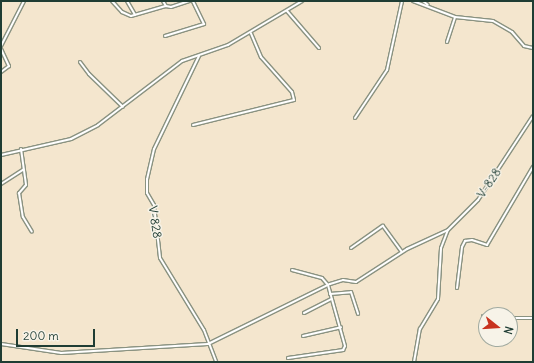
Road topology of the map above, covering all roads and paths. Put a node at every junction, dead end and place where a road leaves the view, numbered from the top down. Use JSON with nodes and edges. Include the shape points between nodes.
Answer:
{"nodes":[{"id":1,"x":24,"y":1,"type":"edge"},
{"id":2,"x":112,"y":1,"type":"edge"},
{"id":3,"x":127,"y":1,"type":"edge"},
{"id":4,"x":163,"y":1,"type":"edge"},
{"id":5,"x":191,"y":1,"type":"edge"},
{"id":6,"x":302,"y":1,"type":"edge"},
{"id":7,"x":402,"y":1,"type":"edge"},
{"id":8,"x":413,"y":1,"type":"edge"},
{"id":9,"x":423,"y":1,"type":"edge"},
{"id":10,"x":166,"y":6,"type":"junction"},
{"id":11,"x":431,"y":7,"type":"junction"},
{"id":12,"x":287,"y":11,"type":"junction"},
{"id":13,"x":135,"y":15,"type":"junction"},
{"id":14,"x":455,"y":17,"type":"junction"},
{"id":15,"x":251,"y":33,"type":"junction"},
{"id":16,"x":165,"y":36,"type":"dead end"},
{"id":17,"x":447,"y":42,"type":"dead end"},
{"id":18,"x":1,"y":46,"type":"edge"},
{"id":19,"x":319,"y":48,"type":"dead end"},
{"id":20,"x":533,"y":48,"type":"edge"},
{"id":21,"x":1,"y":49,"type":"edge"},
{"id":22,"x":199,"y":56,"type":"junction"},
{"id":23,"x":80,"y":62,"type":"dead end"},
{"id":24,"x":1,"y":72,"type":"edge"},
{"id":25,"x":123,"y":107,"type":"junction"},
{"id":26,"x":533,"y":116,"type":"edge"},
{"id":27,"x":355,"y":118,"type":"dead end"},
{"id":28,"x":193,"y":125,"type":"dead end"},
{"id":29,"x":21,"y":149,"type":"junction"},
{"id":30,"x":1,"y":155,"type":"edge"},
{"id":31,"x":533,"y":166,"type":"edge"},
{"id":32,"x":24,"y":169,"type":"junction"},
{"id":33,"x":1,"y":184,"type":"edge"},
{"id":34,"x":448,"y":230,"type":"junction"},
{"id":35,"x":32,"y":232,"type":"dead end"},
{"id":36,"x":352,"y":248,"type":"dead end"},
{"id":37,"x":402,"y":252,"type":"junction"},
{"id":38,"x":292,"y":270,"type":"dead end"},
{"id":39,"x":328,"y":285,"type":"junction"},
{"id":40,"x":457,"y":288,"type":"dead end"},
{"id":41,"x":330,"y":294,"type":"junction"},
{"id":42,"x":332,"y":299,"type":"junction"},
{"id":43,"x":304,"y":313,"type":"dead end"},
{"id":44,"x":358,"y":314,"type":"dead end"},
{"id":45,"x":518,"y":318,"type":"edge"},
{"id":46,"x":533,"y":318,"type":"edge"},
{"id":47,"x":341,"y":327,"type":"junction"},
{"id":48,"x":303,"y":336,"type":"dead end"},
{"id":49,"x":1,"y":344,"type":"edge"},
{"id":50,"x":210,"y":344,"type":"junction"},
{"id":51,"x":288,"y":358,"type":"dead end"},
{"id":52,"x":216,"y":362,"type":"edge"},
{"id":53,"x":414,"y":362,"type":"edge"}],
"edges":[{"from":1,"to":18,"type":"street"},
{"from":2,"to":13,"type":"street","via":[[122,12]]},
{"from":3,"to":13,"type":"street"},
{"from":4,"to":10,"type":"street"},
{"from":5,"to":10,"type":"street"},
{"from":5,"to":16,"type":"street","via":[[204,24]]},
{"from":6,"to":12,"type":"street"},
{"from":7,"to":27,"type":"street","via":[[387,70]]},
{"from":8,"to":11,"type":"street"},
{"from":9,"to":11,"type":"street"},
{"from":10,"to":13,"type":"street"},
{"from":11,"to":14,"type":"street"},
{"from":12,"to":15,"type":"street"},
{"from":12,"to":19,"type":"street"},
{"from":14,"to":17,"type":"street"},
{"from":14,"to":20,"type":"street","via":[[493,21],[512,32],[524,46]]},
{"from":15,"to":22,"type":"street"},
{"from":15,"to":28,"type":"street","via":[[262,58],[292,92],[294,100]]},
{"from":21,"to":24,"type":"street","via":[[9,66]]},
{"from":22,"to":25,"type":"street","via":[[182,61]]},
{"from":22,"to":50,"type":"street","name":"V-828","via":[[154,149],[147,179],[147,193],[154,205],[160,258],[194,311]]},
{"from":23,"to":25,"type":"street"},
{"from":25,"to":29,"type":"street","via":[[98,125],[71,139]]},
{"from":26,"to":34,"type":"street","name":"V-828","via":[[478,200]]},
{"from":29,"to":30,"type":"street"},
{"from":29,"to":32,"type":"street"},
{"from":31,"to":40,"type":"street","via":[[487,245],[472,240],[465,241]]},
{"from":32,"to":33,"type":"street"},
{"from":32,"to":35,"type":"street","via":[[26,186],[19,193],[23,217]]},
{"from":34,"to":37,"type":"street"},
{"from":34,"to":53,"type":"street","name":"V-828","via":[[441,248],[438,299],[420,329]]},
{"from":36,"to":37,"type":"street","via":[[384,226]]},
{"from":37,"to":39,"type":"street","via":[[356,282],[343,280]]},
{"from":38,"to":39,"type":"street","via":[[322,278]]},
{"from":39,"to":41,"type":"street"},
{"from":39,"to":50,"type":"street"},
{"from":41,"to":42,"type":"street"},
{"from":41,"to":44,"type":"street","via":[[351,292]]},
{"from":42,"to":43,"type":"street"},
{"from":42,"to":47,"type":"street"},
{"from":45,"to":46,"type":"street"},
{"from":47,"to":48,"type":"street"},
{"from":47,"to":51,"type":"street","via":[[343,350]]},
{"from":49,"to":50,"type":"street","via":[[61,353]]},
{"from":50,"to":52,"type":"street","name":"V-828"}]}
